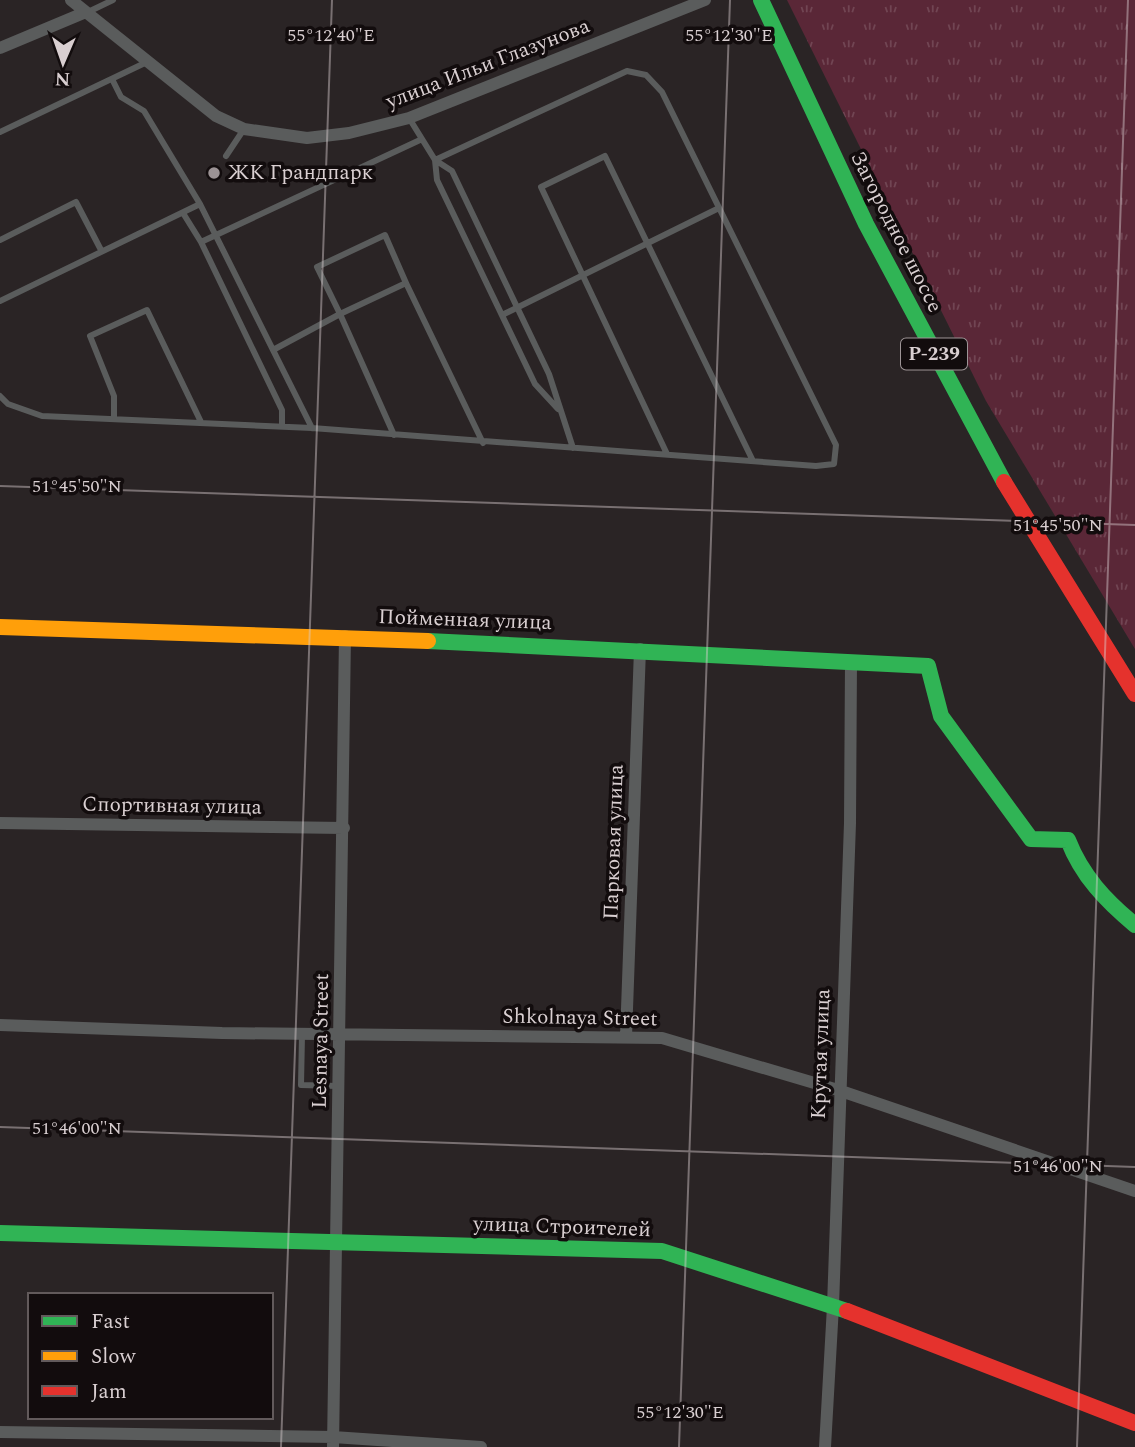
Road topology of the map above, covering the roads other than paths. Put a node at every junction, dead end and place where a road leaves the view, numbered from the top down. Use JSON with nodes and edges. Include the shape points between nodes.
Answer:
{"nodes":[{"id":1,"x":71,"y":0,"type":"edge"},
{"id":2,"x":113,"y":0,"type":"edge"},
{"id":3,"x":705,"y":0,"type":"edge"},
{"id":4,"x":761,"y":0,"type":"edge"},
{"id":5,"x":86,"y":12,"type":"junction"},
{"id":6,"x":0,"y":48,"type":"edge"},
{"id":7,"x":149,"y":61,"type":"junction"},
{"id":8,"x":112,"y":79,"type":"junction"},
{"id":9,"x":409,"y":118,"type":"junction"},
{"id":10,"x":244,"y":129,"type":"junction"},
{"id":11,"x":0,"y":132,"type":"edge"},
{"id":12,"x":420,"y":140,"type":"junction"},
{"id":13,"x":226,"y":156,"type":"dead end"},
{"id":14,"x":435,"y":160,"type":"junction"},
{"id":15,"x":200,"y":204,"type":"junction"},
{"id":16,"x":719,"y":208,"type":"junction"},
{"id":17,"x":183,"y":213,"type":"junction"},
{"id":18,"x":216,"y":235,"type":"junction"},
{"id":19,"x":0,"y":240,"type":"edge"},
{"id":20,"x":201,"y":242,"type":"junction"},
{"id":21,"x":648,"y":244,"type":"junction"},
{"id":22,"x":101,"y":250,"type":"junction"},
{"id":23,"x":584,"y":275,"type":"junction"},
{"id":24,"x":406,"y":283,"type":"junction"},
{"id":25,"x":0,"y":301,"type":"edge"},
{"id":26,"x":517,"y":308,"type":"junction"},
{"id":27,"x":340,"y":314,"type":"junction"},
{"id":28,"x":502,"y":315,"type":"junction"},
{"id":29,"x":273,"y":350,"type":"junction"},
{"id":30,"x":0,"y":396,"type":"edge"},
{"id":31,"x":558,"y":409,"type":"junction"},
{"id":32,"x":114,"y":418,"type":"junction"},
{"id":33,"x":201,"y":422,"type":"junction"},
{"id":34,"x":282,"y":426,"type":"junction"},
{"id":35,"x":312,"y":428,"type":"junction"},
{"id":36,"x":394,"y":435,"type":"junction"},
{"id":37,"x":483,"y":443,"type":"junction"},
{"id":38,"x":573,"y":448,"type":"junction"},
{"id":39,"x":667,"y":454,"type":"junction"},
{"id":40,"x":754,"y":461,"type":"junction"},
{"id":41,"x":0,"y":627,"type":"edge"},
{"id":42,"x":345,"y":636,"type":"junction"},
{"id":43,"x":640,"y":649,"type":"junction"},
{"id":44,"x":852,"y":661,"type":"junction"},
{"id":45,"x":1135,"y":694,"type":"edge"},
{"id":46,"x":0,"y":823,"type":"edge"},
{"id":47,"x":344,"y":828,"type":"junction"},
{"id":48,"x":1135,"y":925,"type":"edge"},
{"id":49,"x":0,"y":1025,"type":"edge"},
{"id":50,"x":302,"y":1033,"type":"junction"},
{"id":51,"x":340,"y":1033,"type":"junction"},
{"id":52,"x":626,"y":1037,"type":"junction"},
{"id":53,"x":340,"y":1086,"type":"junction"},
{"id":54,"x":838,"y":1090,"type":"junction"},
{"id":55,"x":1135,"y":1191,"type":"edge"},
{"id":56,"x":0,"y":1233,"type":"edge"},
{"id":57,"x":337,"y":1240,"type":"junction"},
{"id":58,"x":833,"y":1306,"type":"junction"},
{"id":59,"x":1135,"y":1423,"type":"edge"},
{"id":60,"x":0,"y":1432,"type":"edge"},
{"id":61,"x":333,"y":1442,"type":"edge"},
{"id":62,"x":481,"y":1447,"type":"edge"},
{"id":63,"x":825,"y":1447,"type":"edge"}],
"edges":[{"from":1,"to":5,"type":"street","name":"улица Ильи Глазунова"},
{"from":2,"to":5,"type":"lane"},
{"from":3,"to":9,"type":"street","name":"улица Ильи Глазунова"},
{"from":4,"to":45,"type":"main road","name":"Загородное шоссе","number":"Р-239","via":[[866,224],[989,458]]},
{"from":5,"to":6,"type":"street"},
{"from":5,"to":7,"type":"street","name":"улица Ильи Глазунова"},
{"from":7,"to":8,"type":"lane"},
{"from":7,"to":10,"type":"street","name":"улица Ильи Глазунова","via":[[216,116]]},
{"from":8,"to":11,"type":"lane"},
{"from":8,"to":15,"type":"lane","via":[[121,97],[144,111]]},
{"from":9,"to":10,"type":"street","name":"улица Ильи Глазунова","via":[[307,138]]},
{"from":9,"to":12,"type":"lane"},
{"from":10,"to":13,"type":"lane"},
{"from":12,"to":14,"type":"lane"},
{"from":12,"to":18,"type":"lane"},
{"from":14,"to":16,"type":"lane","via":[[627,71],[646,75],[662,92]]},
{"from":14,"to":26,"type":"lane","via":[[452,171]]},
{"from":14,"to":28,"type":"lane","via":[[437,180]]},
{"from":15,"to":17,"type":"lane"},
{"from":15,"to":18,"type":"lane"},
{"from":16,"to":21,"type":"lane"},
{"from":16,"to":40,"type":"lane","via":[[836,445],[834,464]]},
{"from":17,"to":20,"type":"lane"},
{"from":17,"to":22,"type":"lane"},
{"from":18,"to":20,"type":"lane"},
{"from":18,"to":29,"type":"lane"},
{"from":19,"to":22,"type":"lane","via":[[76,202]]},
{"from":20,"to":34,"type":"lane","via":[[282,410]]},
{"from":21,"to":23,"type":"lane"},
{"from":21,"to":23,"type":"lane","via":[[605,156],[541,187]]},
{"from":21,"to":40,"type":"lane"},
{"from":22,"to":25,"type":"lane"},
{"from":23,"to":26,"type":"lane"},
{"from":23,"to":39,"type":"lane"},
{"from":24,"to":27,"type":"lane"},
{"from":24,"to":27,"type":"lane","via":[[385,235],[329,261],[317,267]]},
{"from":24,"to":37,"type":"lane"},
{"from":26,"to":28,"type":"lane"},
{"from":26,"to":31,"type":"lane","via":[[549,374]]},
{"from":27,"to":29,"type":"lane"},
{"from":27,"to":36,"type":"lane"},
{"from":28,"to":31,"type":"lane","via":[[535,384]]},
{"from":29,"to":35,"type":"lane"},
{"from":30,"to":32,"type":"lane","via":[[8,404],[42,416]]},
{"from":31,"to":38,"type":"lane"},
{"from":32,"to":33,"type":"lane"},
{"from":32,"to":33,"type":"lane","via":[[114,396],[90,336],[148,310]]},
{"from":33,"to":34,"type":"lane"},
{"from":34,"to":35,"type":"lane"},
{"from":35,"to":36,"type":"lane"},
{"from":36,"to":37,"type":"lane"},
{"from":37,"to":38,"type":"lane"},
{"from":38,"to":39,"type":"lane"},
{"from":39,"to":40,"type":"lane"},
{"from":41,"to":42,"type":"main road","name":"Пойменная улица"},
{"from":42,"to":43,"type":"main road","name":"Пойменная улица"},
{"from":42,"to":47,"type":"street","name":"Lesnaya Street"},
{"from":43,"to":44,"type":"main road","name":"Пойменная улица"},
{"from":43,"to":52,"type":"street","name":"Парковая улица"},
{"from":44,"to":48,"type":"main road","name":"Пойменная улица","via":[[928,666],[941,716],[1031,839],[1068,840],[1074,860],[1102,899]]},
{"from":44,"to":54,"type":"street","name":"Крутая улица"},
{"from":46,"to":47,"type":"street","name":"Спортивная улица"},
{"from":47,"to":51,"type":"street","name":"Lesnaya Street"},
{"from":49,"to":50,"type":"street","name":"Shkolnaya Street"},
{"from":50,"to":51,"type":"street","name":"Shkolnaya Street"},
{"from":50,"to":53,"type":"lane","via":[[301,1085]]},
{"from":51,"to":52,"type":"street","name":"Shkolnaya Street"},
{"from":51,"to":53,"type":"street","name":"Lesnaya Street"},
{"from":52,"to":54,"type":"street","name":"Shkolnaya Street","via":[[662,1038]]},
{"from":53,"to":57,"type":"street","name":"Lesnaya Street"},
{"from":54,"to":55,"type":"street","name":"Shkolnaya Street"},
{"from":54,"to":58,"type":"street","name":"Крутая улица"},
{"from":56,"to":57,"type":"main road","name":"улица Строителей"},
{"from":57,"to":58,"type":"main road","name":"улица Строителей","via":[[662,1251]]},
{"from":57,"to":61,"type":"street","name":"Lesnaya Street"},
{"from":58,"to":59,"type":"main road","name":"улица Строителей"},
{"from":58,"to":63,"type":"street","name":"Крутая улица"},
{"from":60,"to":61,"type":"street"},
{"from":61,"to":62,"type":"street"}]}
